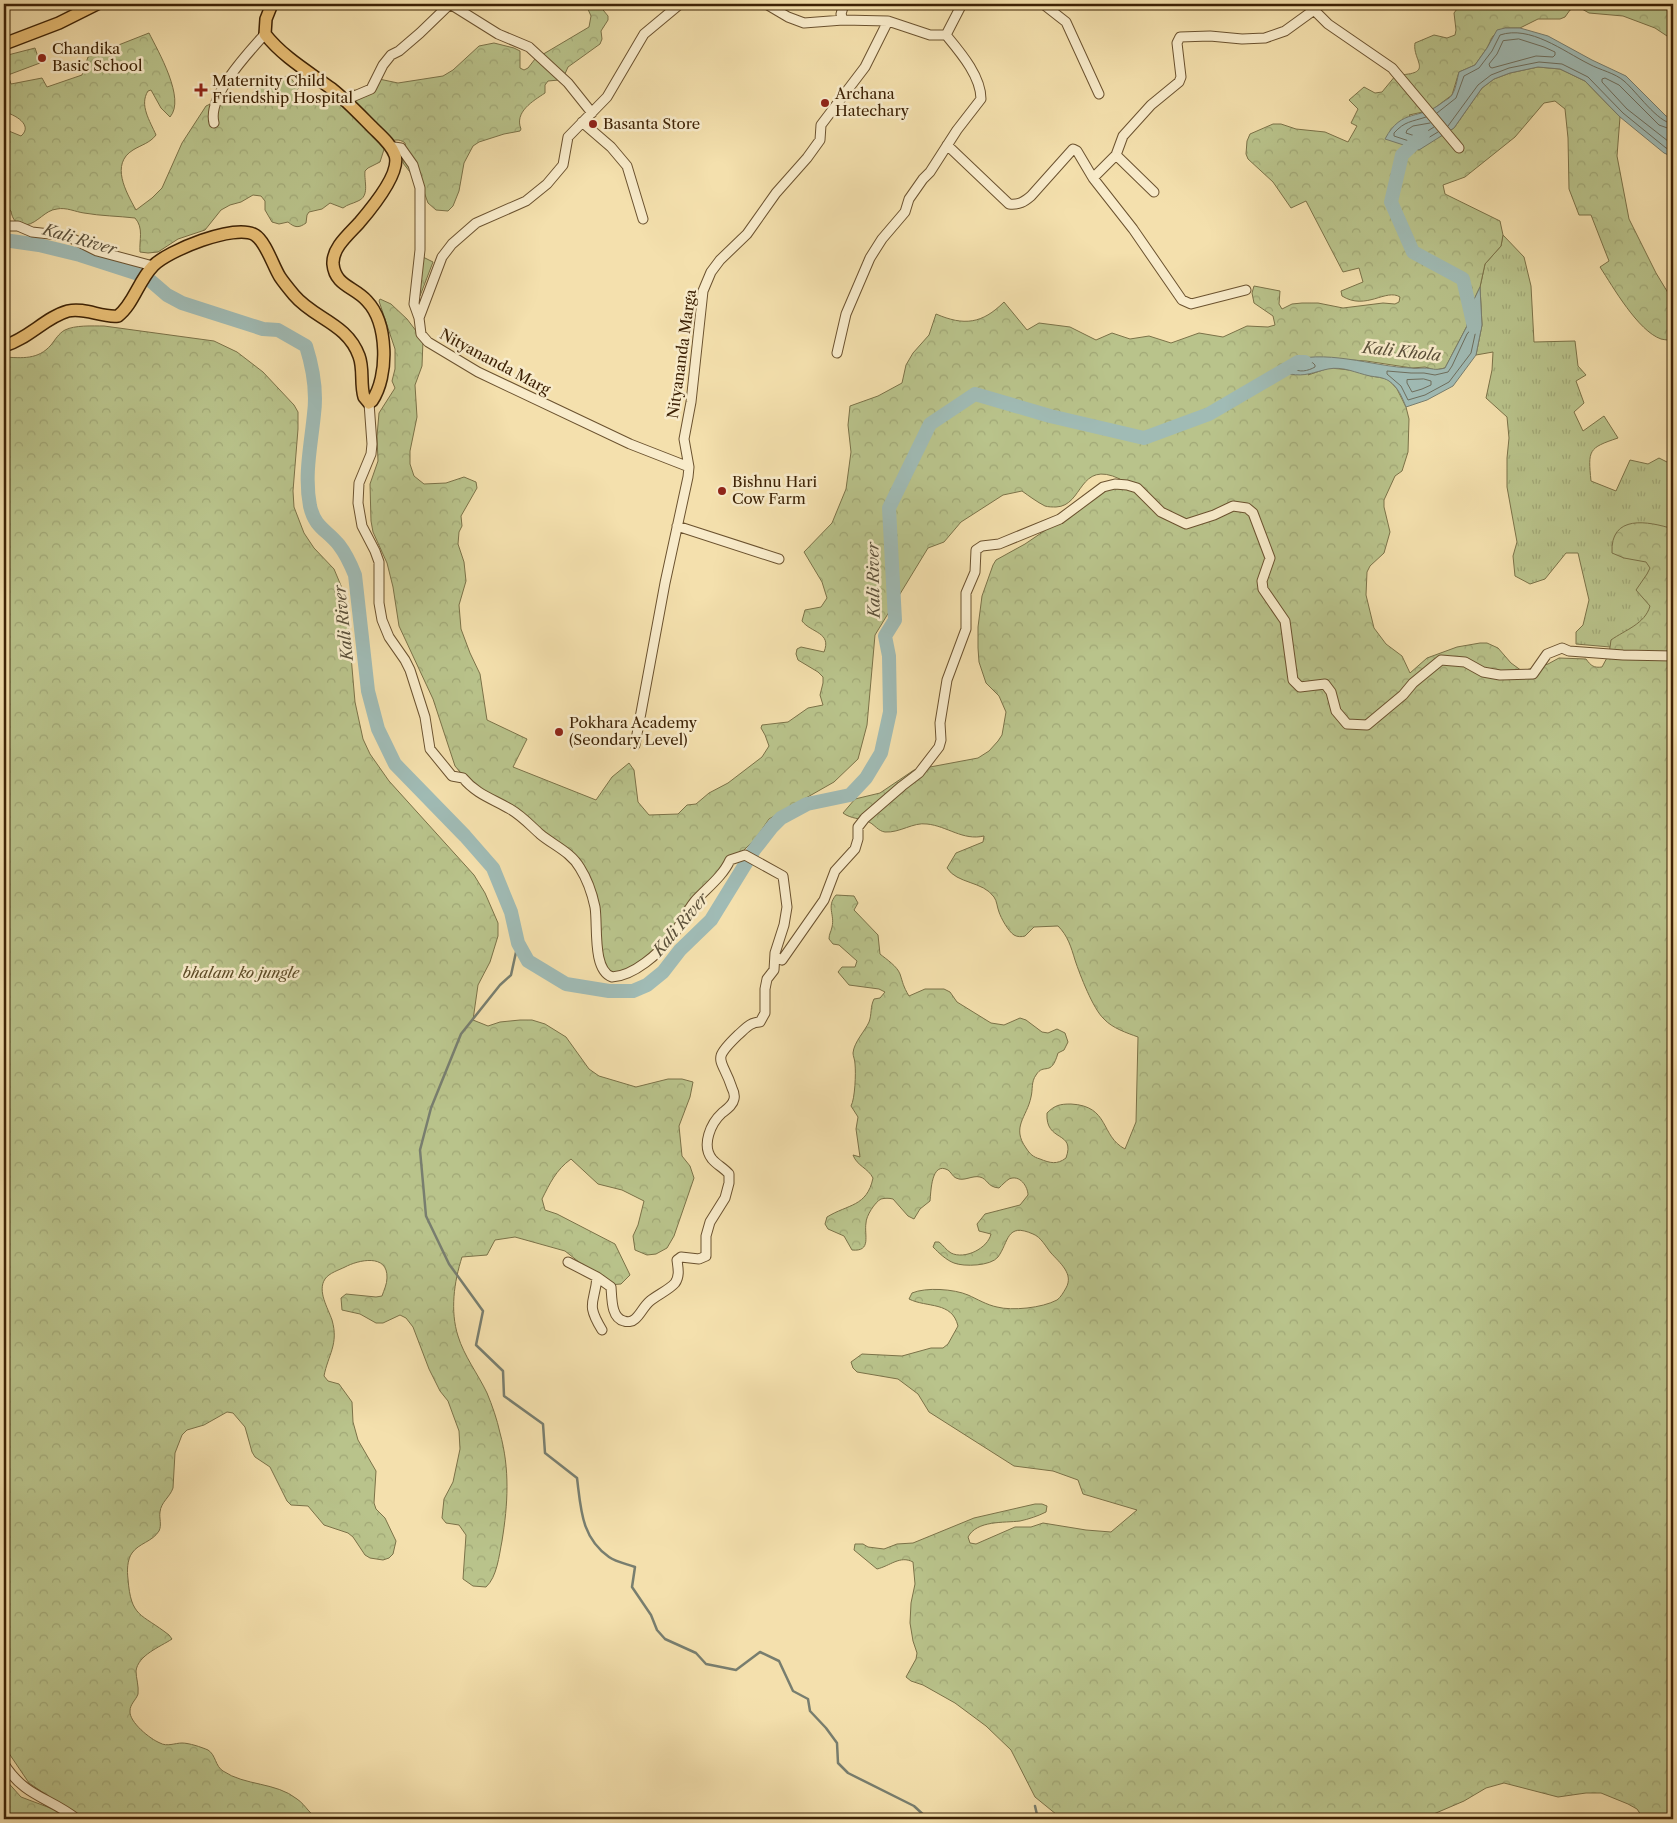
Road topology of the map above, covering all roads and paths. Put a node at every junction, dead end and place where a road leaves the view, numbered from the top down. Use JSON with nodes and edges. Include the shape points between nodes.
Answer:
{"nodes":[{"id":1,"x":97,"y":4,"type":"edge"},
{"id":2,"x":272,"y":4,"type":"edge"},
{"id":3,"x":450,"y":4,"type":"edge"},
{"id":4,"x":680,"y":4,"type":"edge"},
{"id":5,"x":766,"y":4,"type":"edge"},
{"id":6,"x":844,"y":4,"type":"edge"},
{"id":7,"x":962,"y":4,"type":"edge"},
{"id":8,"x":1043,"y":4,"type":"edge"},
{"id":9,"x":1312,"y":7,"type":"edge"},
{"id":10,"x":843,"y":20,"type":"junction"},
{"id":11,"x":888,"y":21,"type":"junction"},
{"id":12,"x":265,"y":34,"type":"junction"},
{"id":13,"x":946,"y":35,"type":"junction"},
{"id":14,"x":4,"y":44,"type":"edge"},
{"id":15,"x":1098,"y":94,"type":"dead end"},
{"id":16,"x":346,"y":100,"type":"junction"},
{"id":17,"x":592,"y":113,"type":"junction"},
{"id":18,"x":582,"y":122,"type":"junction"},
{"id":19,"x":214,"y":123,"type":"dead end"},
{"id":20,"x":948,"y":145,"type":"junction"},
{"id":21,"x":1459,"y":148,"type":"dead end"},
{"id":22,"x":392,"y":150,"type":"junction"},
{"id":23,"x":1116,"y":155,"type":"junction"},
{"id":24,"x":1093,"y":178,"type":"junction"},
{"id":25,"x":1154,"y":192,"type":"dead end"},
{"id":26,"x":643,"y":219,"type":"dead end"},
{"id":27,"x":4,"y":226,"type":"edge"},
{"id":28,"x":150,"y":269,"type":"junction"},
{"id":29,"x":1246,"y":290,"type":"dead end"},
{"id":30,"x":419,"y":318,"type":"junction"},
{"id":31,"x":4,"y":346,"type":"edge"},
{"id":32,"x":836,"y":353,"type":"dead end"},
{"id":33,"x":369,"y":402,"type":"junction"},
{"id":34,"x":689,"y":467,"type":"junction"},
{"id":35,"x":677,"y":526,"type":"junction"},
{"id":36,"x":780,"y":559,"type":"dead end"},
{"id":37,"x":1673,"y":656,"type":"edge"},
{"id":38,"x":636,"y":745,"type":"dead end"},
{"id":39,"x":776,"y":957,"type":"junction"},
{"id":40,"x":568,"y":1262,"type":"dead end"},
{"id":41,"x":598,"y":1276,"type":"junction"},
{"id":42,"x":602,"y":1330,"type":"dead end"},
{"id":43,"x":4,"y":1764,"type":"edge"},
{"id":44,"x":77,"y":1819,"type":"edge"}],
"edges":[{"from":1,"to":14,"type":"main road"},
{"from":2,"to":12,"type":"main road"},
{"from":3,"to":16,"type":"street","via":[[391,55],[371,89]]},
{"from":3,"to":17,"type":"street","via":[[498,34],[529,47],[568,83]]},
{"from":4,"to":17,"type":"street","via":[[644,34],[607,98]]},
{"from":5,"to":10,"type":"street","via":[[804,22]]},
{"from":6,"to":10,"type":"street"},
{"from":7,"to":13,"type":"street"},
{"from":8,"to":15,"type":"street","via":[[1066,22]]},
{"from":9,"to":21,"type":"street","via":[[1334,28],[1392,68]]},
{"from":9,"to":23,"type":"street","via":[[1286,31],[1265,38],[1180,36],[1177,43],[1179,82],[1151,105],[1123,136]]},
{"from":10,"to":11,"type":"street"},
{"from":11,"to":13,"type":"street","via":[[930,35]]},
{"from":11,"to":34,"type":"street","name":"Nityananda Marga","via":[[864,67],[821,125],[820,140],[747,234],[711,272],[703,291],[684,439]]},
{"from":12,"to":16,"type":"main road","via":[[292,60]]},
{"from":12,"to":19,"type":"street","via":[[238,65],[221,93],[213,110]]},
{"from":13,"to":20,"type":"street","via":[[970,66],[982,99]]},
{"from":16,"to":22,"type":"main road"},
{"from":17,"to":18,"type":"street"},
{"from":18,"to":26,"type":"street","via":[[627,166]]},
{"from":18,"to":30,"type":"street","via":[[568,137],[562,165],[547,184],[526,201],[476,223],[452,244],[442,257]]},
{"from":20,"to":24,"type":"street","via":[[1009,204],[1016,205],[1031,196],[1073,149]]},
{"from":20,"to":32,"type":"street","via":[[909,199],[905,212],[870,258],[846,314]]},
{"from":22,"to":30,"type":"street","name":"Nityananda Marg","via":[[394,147],[403,150],[415,170],[420,188],[420,250],[414,304]]},
{"from":22,"to":33,"type":"main road","via":[[396,164],[392,176],[339,246],[333,262],[339,280],[369,302],[380,324],[382,369],[377,391]]},
{"from":23,"to":24,"type":"street"},
{"from":23,"to":25,"type":"street"},
{"from":24,"to":29,"type":"street","via":[[1186,303]]},
{"from":27,"to":28,"type":"street","via":[[67,236],[97,251]]},
{"from":28,"to":31,"type":"main road","via":[[121,315],[66,312]]},
{"from":28,"to":33,"type":"main road","via":[[162,259],[222,234],[243,232],[255,235],[279,276],[297,298],[343,332],[356,349],[362,367],[363,393]]},
{"from":30,"to":34,"type":"street","name":"Nityananda Marg","via":[[421,334],[428,342],[462,363],[588,425]]},
{"from":33,"to":39,"type":"street","via":[[371,454],[359,483],[359,515],[379,562],[382,620],[410,670],[425,717],[430,749],[452,776],[463,778],[480,794],[510,809],[574,859],[592,892],[599,959],[603,971],[612,977],[626,975],[672,937],[694,904],[726,870],[730,860],[742,855],[783,876],[786,898],[784,925],[774,953]]},
{"from":34,"to":35,"type":"street","name":"Nityananda Marga"},
{"from":35,"to":36,"type":"street"},
{"from":35,"to":38,"type":"street","name":"Nityananda Marga"},
{"from":37,"to":39,"type":"street","via":[[1622,656],[1562,648],[1547,654],[1533,674],[1500,675],[1483,672],[1465,662],[1441,660],[1366,725],[1347,724],[1336,711],[1331,692],[1325,684],[1300,687],[1294,680],[1285,621],[1263,589],[1262,581],[1270,558],[1253,513],[1247,508],[1233,506],[1186,524],[1161,512],[1137,488],[1114,484],[1103,487],[1060,519],[976,550],[975,572],[966,593],[966,629],[947,680],[939,746],[920,773],[858,827],[855,849],[835,871],[824,900],[782,960]]},
{"from":39,"to":41,"type":"street","via":[[774,970],[767,979],[763,1018],[743,1030],[722,1053],[721,1064],[730,1080],[734,1102],[712,1126],[708,1149],[710,1157],[730,1174],[725,1198],[710,1222],[706,1256],[677,1260],[679,1275],[675,1283],[648,1302],[630,1322],[617,1317],[611,1287]]},
{"from":40,"to":41,"type":"street"},
{"from":41,"to":42,"type":"street","via":[[591,1305]]},
{"from":43,"to":44,"type":"street","via":[[30,1792]]}]}
